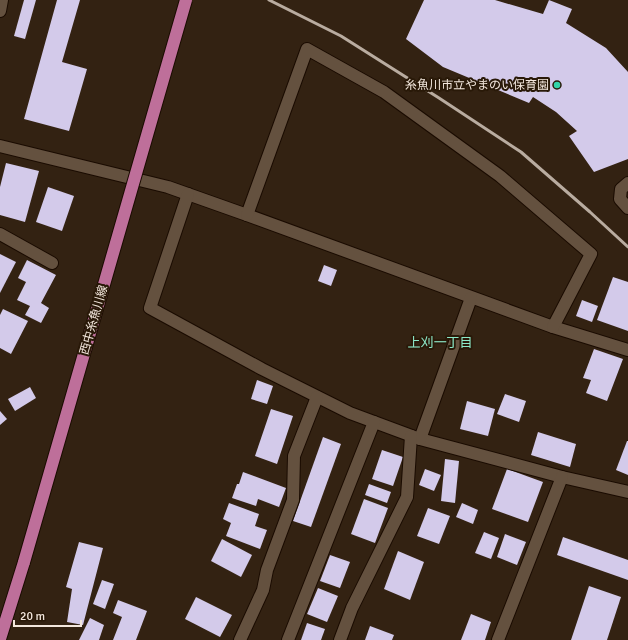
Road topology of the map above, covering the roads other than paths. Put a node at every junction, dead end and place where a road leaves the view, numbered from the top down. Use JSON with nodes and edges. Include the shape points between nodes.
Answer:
{"nodes":[{"id":1,"x":2,"y":0,"type":"edge"},
{"id":2,"x":186,"y":0,"type":"edge"},
{"id":3,"x":0,"y":11,"type":"edge"},
{"id":4,"x":0,"y":146,"type":"edge"},
{"id":5,"x":628,"y":183,"type":"edge"},
{"id":6,"x":188,"y":194,"type":"junction"},
{"id":7,"x":628,"y":208,"type":"edge"},
{"id":8,"x":247,"y":215,"type":"junction"},
{"id":9,"x":0,"y":234,"type":"edge"},
{"id":10,"x":52,"y":263,"type":"dead end"},
{"id":11,"x":471,"y":298,"type":"junction"},
{"id":12,"x":553,"y":327,"type":"junction"},
{"id":13,"x":628,"y":350,"type":"edge"},
{"id":14,"x":317,"y":397,"type":"junction"},
{"id":15,"x":374,"y":422,"type":"junction"},
{"id":16,"x":415,"y":437,"type":"junction"},
{"id":17,"x":562,"y":477,"type":"junction"},
{"id":18,"x":628,"y":492,"type":"edge"},
{"id":19,"x":0,"y":639,"type":"edge"},
{"id":20,"x":240,"y":640,"type":"edge"},
{"id":21,"x":288,"y":640,"type":"edge"},
{"id":22,"x":340,"y":640,"type":"edge"},
{"id":23,"x":498,"y":640,"type":"edge"}],
"edges":[{"from":1,"to":3,"type":"street"},
{"from":2,"to":19,"type":"main road","name":"西中糸魚川線","bridge":true},
{"from":4,"to":6,"type":"street"},
{"from":5,"to":7,"type":"street","via":[[621,189],[620,199]]},
{"from":6,"to":8,"type":"street"},
{"from":6,"to":14,"type":"street","via":[[150,308]]},
{"from":8,"to":11,"type":"street"},
{"from":8,"to":12,"type":"street","via":[[307,49],[384,92],[500,176],[591,254]]},
{"from":9,"to":10,"type":"street"},
{"from":11,"to":12,"type":"street"},
{"from":11,"to":16,"type":"street"},
{"from":12,"to":13,"type":"street"},
{"from":14,"to":15,"type":"street"},
{"from":14,"to":20,"type":"street","via":[[294,456],[293,500],[267,570],[263,590]]},
{"from":15,"to":16,"type":"street"},
{"from":15,"to":21,"type":"street"},
{"from":16,"to":17,"type":"street"},
{"from":16,"to":22,"type":"street","via":[[407,497],[352,608]]},
{"from":17,"to":18,"type":"street"},
{"from":17,"to":23,"type":"street"}]}
